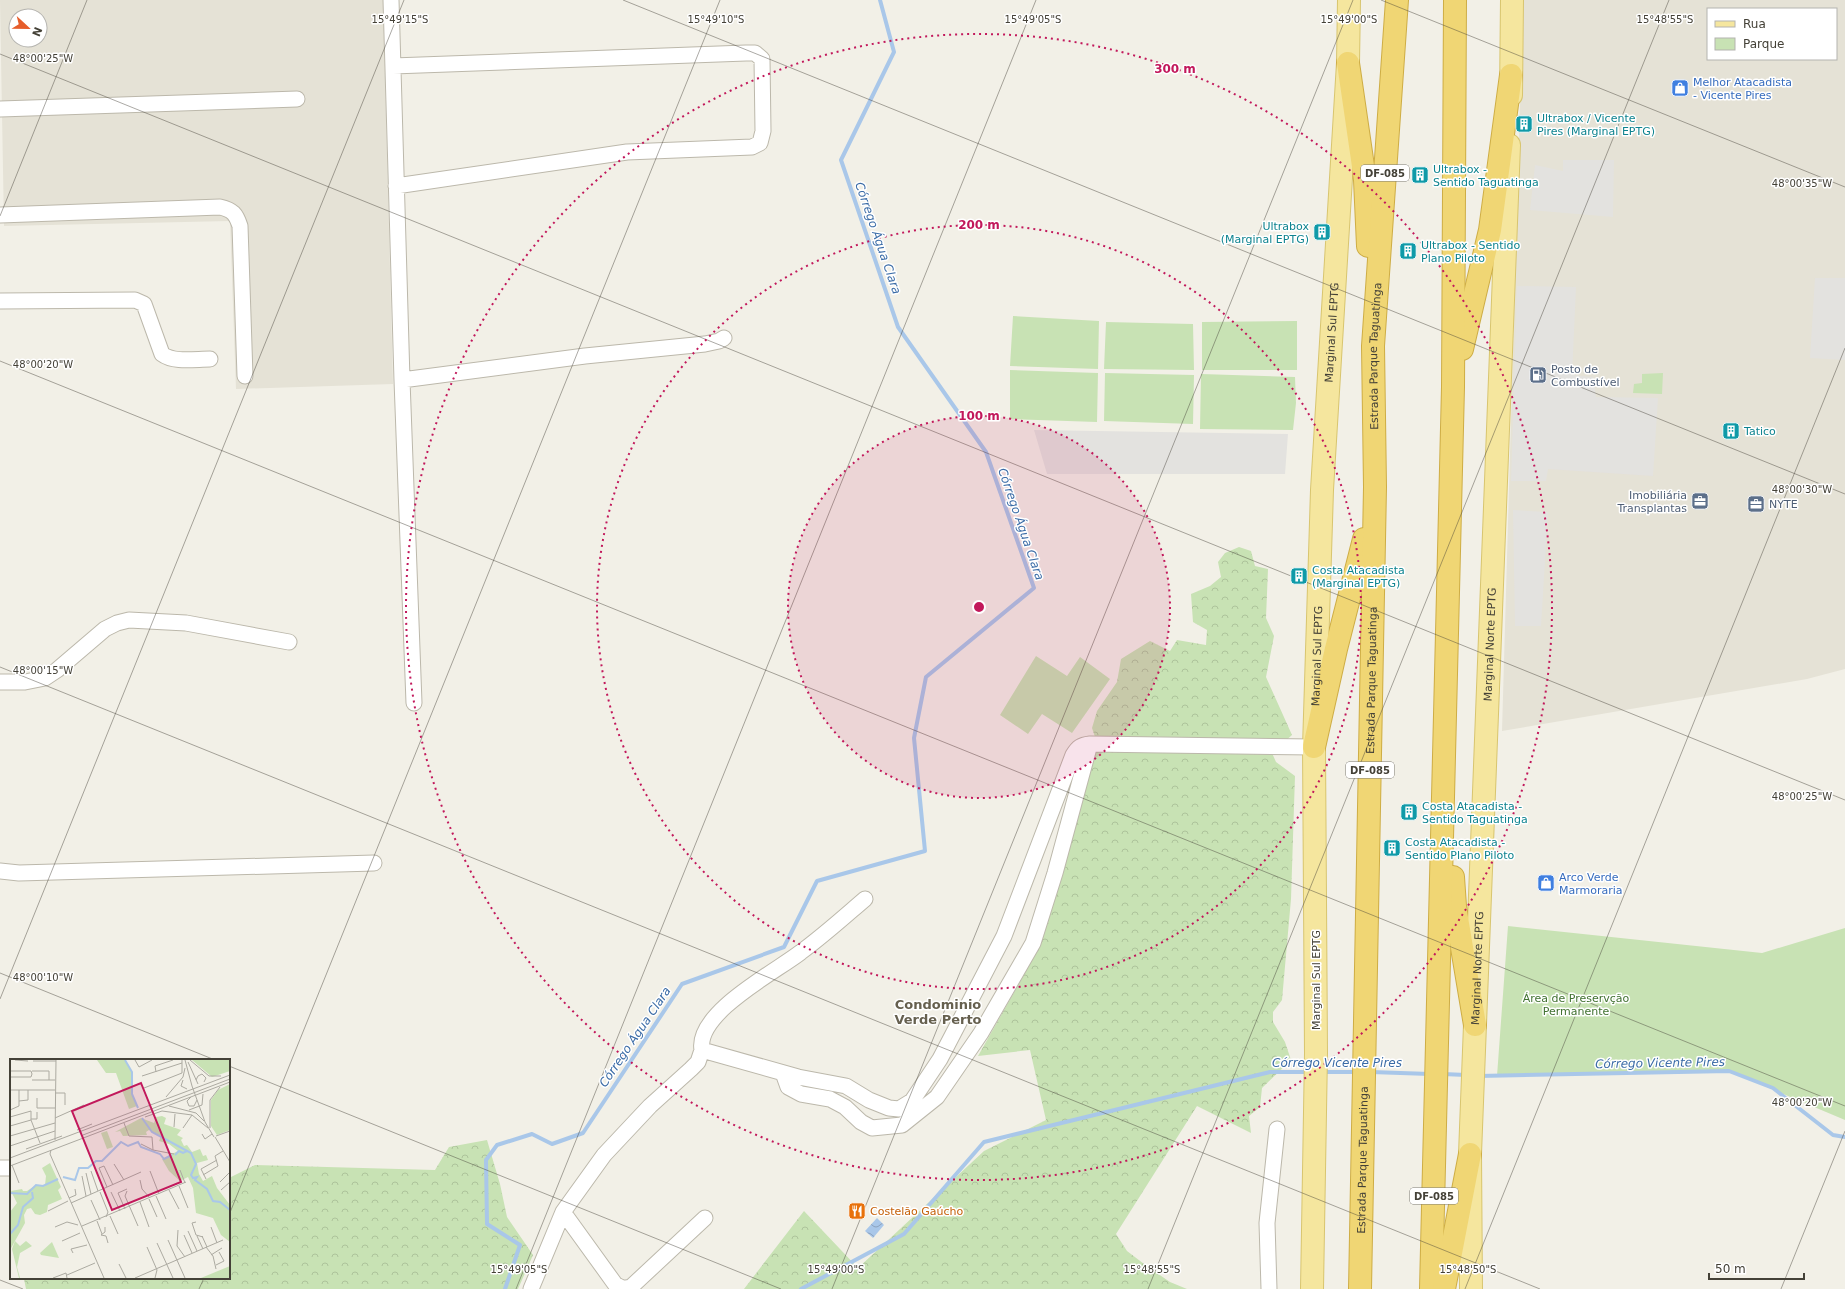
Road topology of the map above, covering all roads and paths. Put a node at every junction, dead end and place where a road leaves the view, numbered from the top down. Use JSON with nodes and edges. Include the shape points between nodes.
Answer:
{"nodes":[{"id":1,"x":391,"y":0,"type":"edge"},
{"id":2,"x":1349,"y":0,"type":"edge"},
{"id":3,"x":1397,"y":0,"type":"edge"},
{"id":4,"x":1455,"y":0,"type":"edge"},
{"id":5,"x":1512,"y":0,"type":"edge"},
{"id":6,"x":1348,"y":63,"type":"junction"},
{"id":7,"x":393,"y":66,"type":"junction"},
{"id":8,"x":1511,"y":75,"type":"junction"},
{"id":9,"x":297,"y":99,"type":"dead end"},
{"id":10,"x":0,"y":109,"type":"edge"},
{"id":11,"x":396,"y":186,"type":"junction"},
{"id":12,"x":0,"y":215,"type":"edge"},
{"id":13,"x":0,"y":301,"type":"edge"},
{"id":14,"x":724,"y":338,"type":"dead end"},
{"id":15,"x":1373,"y":346,"type":"junction"},
{"id":16,"x":210,"y":359,"type":"dead end"},
{"id":17,"x":245,"y":376,"type":"dead end"},
{"id":18,"x":402,"y":380,"type":"junction"},
{"id":19,"x":1453,"y":387,"type":"junction"},
{"id":20,"x":1375,"y":487,"type":"junction"},
{"id":21,"x":289,"y":642,"type":"dead end"},
{"id":22,"x":0,"y":682,"type":"edge"},
{"id":23,"x":414,"y":703,"type":"dead end"},
{"id":24,"x":1090,"y":744,"type":"junction"},
{"id":25,"x":1314,"y":747,"type":"junction"},
{"id":26,"x":1443,"y":780,"type":"junction"},
{"id":27,"x":374,"y":863,"type":"dead end"},
{"id":28,"x":0,"y":871,"type":"edge"},
{"id":29,"x":865,"y":899,"type":"dead end"},
{"id":30,"x":1475,"y":1024,"type":"junction"},
{"id":31,"x":702,"y":1050,"type":"junction"},
{"id":32,"x":783,"y":1073,"type":"junction"},
{"id":33,"x":1277,"y":1129,"type":"dead end"},
{"id":34,"x":1470,"y":1154,"type":"junction"},
{"id":35,"x":563,"y":1212,"type":"junction"},
{"id":36,"x":705,"y":1218,"type":"dead end"},
{"id":37,"x":531,"y":1289,"type":"edge"},
{"id":38,"x":1269,"y":1289,"type":"edge"},
{"id":39,"x":1312,"y":1289,"type":"edge"},
{"id":40,"x":1360,"y":1289,"type":"edge"},
{"id":41,"x":1431,"y":1289,"type":"edge"},
{"id":42,"x":1444,"y":1289,"type":"edge"},
{"id":43,"x":1470,"y":1289,"type":"edge"}],
"edges":[{"from":1,"to":7,"type":"street"},
{"from":2,"to":6,"type":"main road","name":"Marginal Sul EPTG"},
{"from":3,"to":15,"type":"highway","name":"Estrada Parque Taguatinga","number":"DF-085"},
{"from":4,"to":19,"type":"highway","number":"DF-085"},
{"from":5,"to":8,"type":"main road","name":"Marginal Norte EPTG"},
{"from":6,"to":15,"type":"highway","via":[[1365,180]]},
{"from":6,"to":25,"type":"main road","name":"Marginal Sul EPTG","via":[[1322,490]]},
{"from":7,"to":11,"type":"street"},
{"from":7,"to":11,"type":"street","via":[[746,53],[756,54],[762,59],[763,131],[760,143],[752,147],[627,152]]},
{"from":8,"to":19,"type":"highway","via":[[1490,230]]},
{"from":8,"to":30,"type":"main road","name":"Marginal Norte EPTG","via":[[1505,289]]},
{"from":9,"to":10,"type":"street"},
{"from":11,"to":18,"type":"street"},
{"from":12,"to":17,"type":"street","via":[[220,207],[233,211],[240,226]]},
{"from":13,"to":16,"type":"street","via":[[140,301],[144,304],[162,354],[166,358]]},
{"from":14,"to":18,"type":"street","via":[[705,344],[585,356]]},
{"from":15,"to":20,"type":"highway","name":"Estrada Parque Taguatinga","number":"DF-085"},
{"from":18,"to":23,"type":"street"},
{"from":19,"to":26,"type":"highway","number":"DF-085"},
{"from":20,"to":25,"type":"highway"},
{"from":20,"to":40,"type":"highway","name":"Estrada Parque Taguatinga","number":"DF-085"},
{"from":21,"to":22,"type":"street","via":[[186,623],[130,620],[105,629],[45,678],[25,682]]},
{"from":24,"to":25,"type":"street"},
{"from":24,"to":32,"type":"street","via":[[1083,744],[1073,755],[1004,936],[940,1059],[912,1101],[899,1109],[889,1108],[846,1086]]},
{"from":24,"to":32,"type":"street","via":[[1033,943],[981,1033],[937,1097],[902,1125],[872,1128],[830,1099],[801,1094],[788,1087]]},
{"from":25,"to":39,"type":"main road","name":"Marginal Sul EPTG","via":[[1316,1053]]},
{"from":26,"to":30,"type":"highway","via":[[1456,906]]},
{"from":26,"to":41,"type":"highway","number":"DF-085"},
{"from":27,"to":28,"type":"street","via":[[19,873]]},
{"from":29,"to":31,"type":"street","via":[[801,953],[767,974],[719,1012],[704,1034]]},
{"from":30,"to":34,"type":"main road","name":"Marginal Norte EPTG"},
{"from":31,"to":32,"type":"street"},
{"from":31,"to":35,"type":"street","via":[[698,1062],[650,1106],[604,1155]]},
{"from":33,"to":38,"type":"street","via":[[1267,1223]]},
{"from":34,"to":42,"type":"highway"},
{"from":34,"to":43,"type":"main road","name":"Marginal Norte EPTG"},
{"from":35,"to":36,"type":"street","via":[[615,1284],[626,1289]]},
{"from":35,"to":37,"type":"street"}]}
